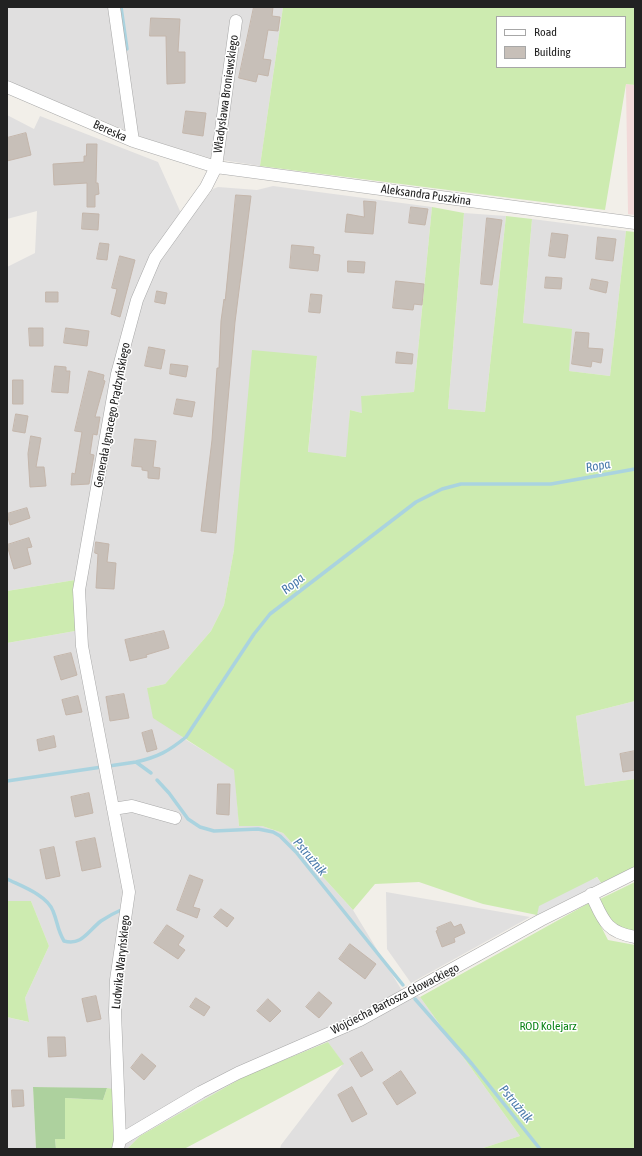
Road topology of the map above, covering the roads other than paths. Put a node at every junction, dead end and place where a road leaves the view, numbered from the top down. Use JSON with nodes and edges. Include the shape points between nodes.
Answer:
{"nodes":[{"id":1,"x":114,"y":7,"type":"edge"},
{"id":2,"x":236,"y":20,"type":"dead end"},
{"id":3,"x":7,"y":87,"type":"edge"},
{"id":4,"x":133,"y":141,"type":"junction"},
{"id":5,"x":216,"y":168,"type":"junction"},
{"id":6,"x":635,"y":223,"type":"edge"},
{"id":7,"x":79,"y":590,"type":"joint"},
{"id":8,"x":113,"y":809,"type":"junction"},
{"id":9,"x":175,"y":818,"type":"dead end"},
{"id":10,"x":635,"y":873,"type":"edge"},
{"id":11,"x":591,"y":894,"type":"junction"},
{"id":12,"x":635,"y":937,"type":"edge"},
{"id":13,"x":119,"y":1145,"type":"edge"}],
"edges":[{"from":1,"to":4,"type":"street"},
{"from":2,"to":5,"type":"street","name":"Władysława Broniewskiego"},
{"from":3,"to":4,"type":"street","name":"Bereska"},
{"from":4,"to":5,"type":"street","name":"Bereska"},
{"from":5,"to":6,"type":"street","name":"Aleksandra Puszkina"},
{"from":5,"to":7,"type":"street","name":"Generała Ignacego Prądzyńskiego","via":[[206,187],[155,258],[146,275],[117,374]]},
{"from":7,"to":8,"type":"street","name":"Ludwika Waryńskiego","via":[[82,646]]},
{"from":8,"to":9,"type":"street","via":[[132,806]]},
{"from":8,"to":13,"type":"street","name":"Ludwika Waryńskiego","via":[[128,892],[116,980]]},
{"from":10,"to":11,"type":"street","name":"Wojciecha Bartosza Głowackiego"},
{"from":11,"to":12,"type":"street","via":[[610,929],[622,935]]},
{"from":11,"to":13,"type":"street","name":"Wojciecha Bartosza Głowackiego","via":[[360,1020],[238,1073],[189,1099]]}]}
